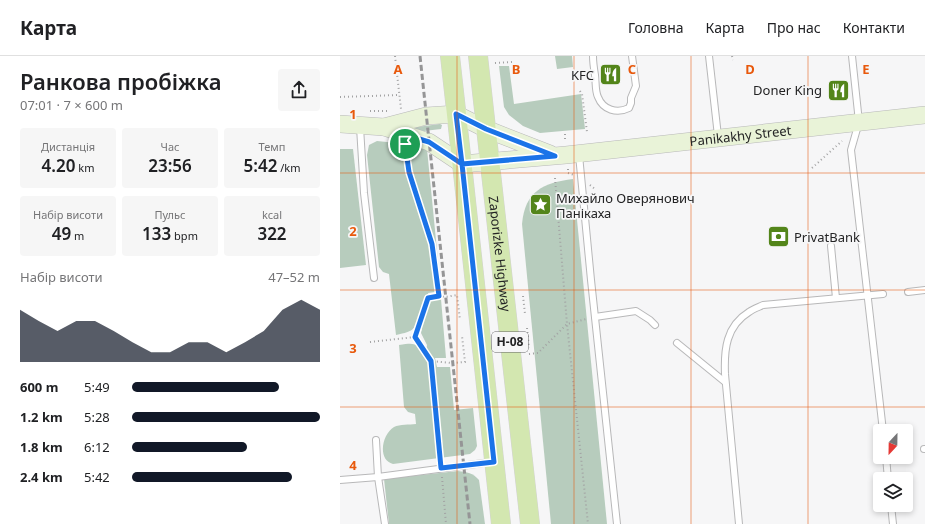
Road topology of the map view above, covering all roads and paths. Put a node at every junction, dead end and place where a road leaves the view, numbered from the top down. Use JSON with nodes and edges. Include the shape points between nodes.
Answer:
{"nodes":[{"id":1,"x":395,"y":56,"type":"edge"},
{"id":2,"x":450,"y":56,"type":"edge"},
{"id":3,"x":478,"y":56,"type":"edge"},
{"id":4,"x":593,"y":56,"type":"edge"},
{"id":5,"x":632,"y":56,"type":"edge"},
{"id":6,"x":709,"y":56,"type":"edge"},
{"id":7,"x":732,"y":56,"type":"edge"},
{"id":8,"x":852,"y":56,"type":"edge"},
{"id":9,"x":733,"y":60,"type":"dead end"},
{"id":10,"x":513,"y":62,"type":"dead end"},
{"id":11,"x":495,"y":63,"type":"dead end"},
{"id":12,"x":580,"y":91,"type":"dead end"},
{"id":13,"x":399,"y":95,"type":"junction"},
{"id":14,"x":340,"y":97,"type":"edge"},
{"id":15,"x":456,"y":114,"type":"junction"},
{"id":16,"x":925,"y":115,"type":"edge"},
{"id":17,"x":859,"y":122,"type":"junction"},
{"id":18,"x":340,"y":124,"type":"edge"},
{"id":19,"x":360,"y":126,"type":"junction"},
{"id":20,"x":402,"y":128,"type":"junction"},
{"id":21,"x":486,"y":129,"type":"junction"},
{"id":22,"x":587,"y":132,"type":"dead end"},
{"id":23,"x":718,"y":138,"type":"junction"},
{"id":24,"x":842,"y":140,"type":"dead end"},
{"id":25,"x":579,"y":153,"type":"junction"},
{"id":26,"x":555,"y":156,"type":"junction"},
{"id":27,"x":489,"y":161,"type":"junction"},
{"id":28,"x":462,"y":164,"type":"junction"},
{"id":29,"x":812,"y":168,"type":"dead end"},
{"id":30,"x":555,"y":178,"type":"dead end"},
{"id":31,"x":831,"y":246,"type":"dead end"},
{"id":32,"x":374,"y":278,"type":"dead end"},
{"id":33,"x":925,"y":290,"type":"edge"},
{"id":34,"x":908,"y":292,"type":"dead end"},
{"id":35,"x":883,"y":294,"type":"dead end"},
{"id":36,"x":867,"y":295,"type":"junction"},
{"id":37,"x":439,"y":296,"type":"junction"},
{"id":38,"x":523,"y":296,"type":"dead end"},
{"id":39,"x":836,"y":298,"type":"junction"},
{"id":40,"x":525,"y":314,"type":"dead end"},
{"id":41,"x":595,"y":317,"type":"junction"},
{"id":42,"x":460,"y":320,"type":"dead end"},
{"id":43,"x":566,"y":324,"type":"junction"},
{"id":44,"x":655,"y":325,"type":"dead end"},
{"id":45,"x":527,"y":328,"type":"dead end"},
{"id":46,"x":462,"y":336,"type":"dead end"},
{"id":47,"x":415,"y":337,"type":"junction"},
{"id":48,"x":370,"y":342,"type":"dead end"},
{"id":49,"x":677,"y":343,"type":"dead end"},
{"id":50,"x":529,"y":348,"type":"dead end"},
{"id":51,"x":529,"y":354,"type":"dead end"},
{"id":52,"x":431,"y":361,"type":"junction"},
{"id":53,"x":725,"y":382,"type":"junction"},
{"id":54,"x":882,"y":424,"type":"edge"},
{"id":55,"x":376,"y":440,"type":"dead end"},
{"id":56,"x":494,"y":462,"type":"junction"},
{"id":57,"x":441,"y":468,"type":"junction"},
{"id":58,"x":378,"y":477,"type":"junction"},
{"id":59,"x":340,"y":480,"type":"edge"},
{"id":60,"x":892,"y":512,"type":"edge"},
{"id":61,"x":385,"y":524,"type":"edge"},
{"id":62,"x":446,"y":524,"type":"edge"},
{"id":63,"x":501,"y":524,"type":"edge"},
{"id":64,"x":530,"y":524,"type":"edge"},
{"id":65,"x":588,"y":524,"type":"edge"},
{"id":66,"x":617,"y":524,"type":"edge"},
{"id":67,"x":739,"y":524,"type":"edge"},
{"id":68,"x":893,"y":524,"type":"edge"}],
"edges":[{"from":1,"to":13,"type":"path"},
{"from":2,"to":15,"type":"main road","name":"Zaporizke Highway","number":"Н-08"},
{"from":3,"to":21,"type":"main road","name":"Zaporizke Highway","number":"Н-08"},
{"from":4,"to":5,"type":"lane","via":[[597,96],[602,104],[615,112],[629,108],[631,103],[636,86]]},
{"from":6,"to":23,"type":"lane"},
{"from":7,"to":9,"type":"path"},
{"from":8,"to":17,"type":"lane"},
{"from":10,"to":11,"type":"path"},
{"from":12,"to":22,"type":"path"},
{"from":13,"to":14,"type":"path"},
{"from":13,"to":20,"type":"path"},
{"from":15,"to":20,"type":"main road","via":[[426,116]]},
{"from":15,"to":21,"type":"main road","name":"Panikakhy Street"},
{"from":15,"to":28,"type":"main road","name":"Zaporizke Highway","number":"Н-08"},
{"from":16,"to":17,"type":"main road","name":"Panikakhy Street"},
{"from":17,"to":23,"type":"main road","name":"Panikakhy Street"},
{"from":17,"to":36,"type":"lane","via":[[851,150]]},
{"from":18,"to":19,"type":"main road"},
{"from":19,"to":20,"type":"main road"},
{"from":19,"to":32,"type":"lane","via":[[364,193]]},
{"from":20,"to":28,"type":"main road"},
{"from":20,"to":37,"type":"path","via":[[409,172],[432,244]]},
{"from":21,"to":26,"type":"main road","name":"Panikakhy Street"},
{"from":21,"to":27,"type":"main road","name":"Zaporizke Highway","number":"Н-08"},
{"from":23,"to":25,"type":"main road","name":"Panikakhy Street"},
{"from":24,"to":29,"type":"path"},
{"from":25,"to":26,"type":"main road","name":"Panikakhy Street"},
{"from":25,"to":41,"type":"lane"},
{"from":26,"to":27,"type":"main road","name":"Panikakhy Street"},
{"from":27,"to":28,"type":"main road","name":"Panikakhy Street"},
{"from":27,"to":64,"type":"main road","name":"Zaporizke Highway","number":"Н-08"},
{"from":28,"to":56,"type":"main road","name":"Zaporizke Highway","number":"Н-08"},
{"from":30,"to":43,"type":"path"},
{"from":31,"to":39,"type":"lane"},
{"from":33,"to":34,"type":"lane"},
{"from":35,"to":36,"type":"lane"},
{"from":36,"to":39,"type":"lane"},
{"from":36,"to":54,"type":"lane"},
{"from":37,"to":42,"type":"path","via":[[445,298],[457,295]]},
{"from":37,"to":47,"type":"path","via":[[428,298]]},
{"from":38,"to":40,"type":"path"},
{"from":39,"to":53,"type":"lane","via":[[763,305],[748,312],[733,326],[728,339],[724,353]]},
{"from":41,"to":43,"type":"path"},
{"from":41,"to":44,"type":"lane","via":[[636,311]]},
{"from":41,"to":66,"type":"lane"},
{"from":43,"to":51,"type":"path","via":[[538,353]]},
{"from":43,"to":65,"type":"path"},
{"from":45,"to":50,"type":"path"},
{"from":46,"to":52,"type":"path","via":[[465,362]]},
{"from":47,"to":48,"type":"path"},
{"from":47,"to":52,"type":"path"},
{"from":49,"to":53,"type":"lane"},
{"from":52,"to":57,"type":"path"},
{"from":53,"to":67,"type":"lane"},
{"from":55,"to":58,"type":"lane"},
{"from":56,"to":57,"type":"lane"},
{"from":56,"to":63,"type":"main road","name":"Zaporizke Highway","number":"Н-08"},
{"from":57,"to":58,"type":"lane"},
{"from":57,"to":62,"type":"path"},
{"from":58,"to":59,"type":"lane"},
{"from":58,"to":61,"type":"lane"},
{"from":60,"to":68,"type":"lane"}]}
